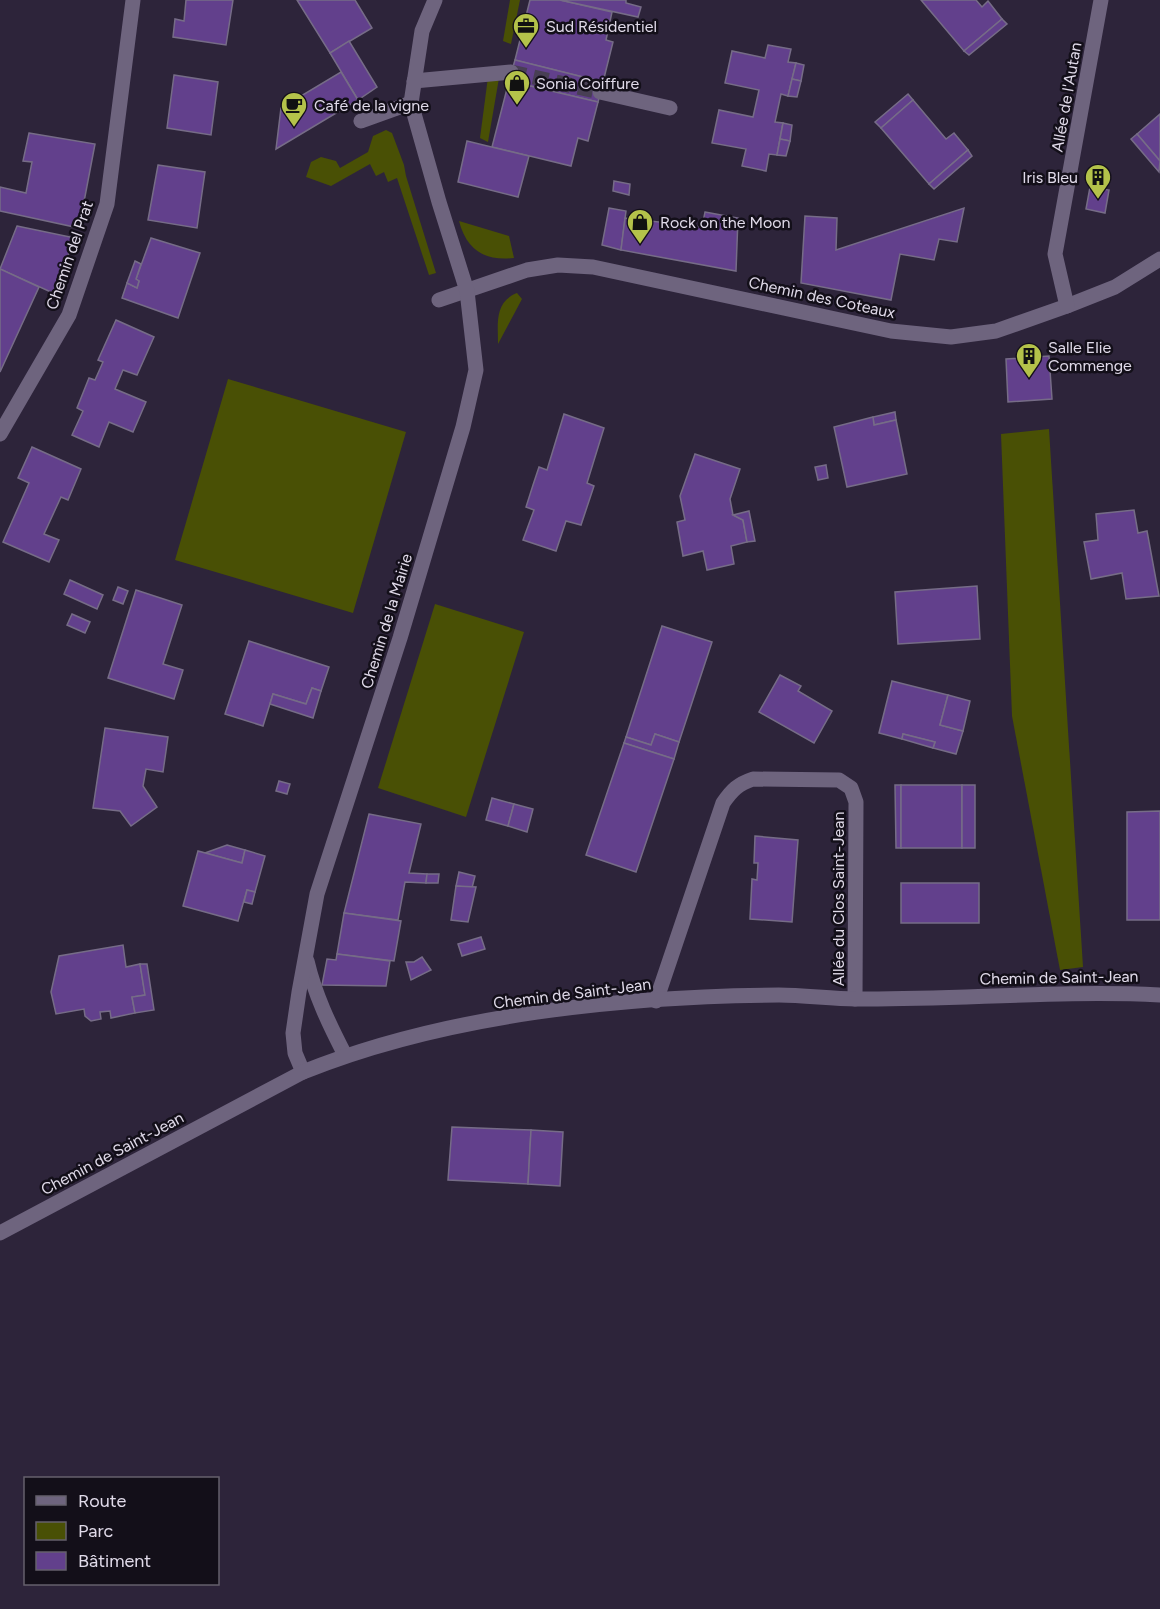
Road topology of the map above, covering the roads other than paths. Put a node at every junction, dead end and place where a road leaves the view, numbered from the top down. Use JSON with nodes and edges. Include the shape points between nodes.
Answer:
{"nodes":[{"id":1,"x":133,"y":0,"type":"edge"},
{"id":2,"x":435,"y":0,"type":"edge"},
{"id":3,"x":1101,"y":0,"type":"edge"},
{"id":4,"x":511,"y":72,"type":"tunnel mouth"},
{"id":5,"x":414,"y":81,"type":"junction"},
{"id":6,"x":600,"y":92,"type":"tunnel mouth"},
{"id":7,"x":411,"y":103,"type":"junction"},
{"id":8,"x":670,"y":108,"type":"dead end"},
{"id":9,"x":361,"y":121,"type":"dead end"},
{"id":10,"x":1160,"y":259,"type":"edge"},
{"id":11,"x":467,"y":291,"type":"junction"},
{"id":12,"x":439,"y":300,"type":"dead end"},
{"id":13,"x":1068,"y":306,"type":"junction"},
{"id":14,"x":0,"y":434,"type":"edge"},
{"id":15,"x":306,"y":958,"type":"junction"},
{"id":16,"x":1160,"y":995,"type":"edge"},
{"id":17,"x":855,"y":999,"type":"junction"},
{"id":18,"x":656,"y":1001,"type":"junction"},
{"id":19,"x":345,"y":1055,"type":"junction"},
{"id":20,"x":303,"y":1072,"type":"junction"},
{"id":21,"x":0,"y":1233,"type":"edge"}],
"edges":[{"from":1,"to":14,"type":"street","name":"Chemin del Prat","via":[[107,204],[69,315]]},
{"from":2,"to":5,"type":"street","via":[[422,31]]},
{"from":3,"to":13,"type":"street","name":"Allée de l'Autan","via":[[1055,254]]},
{"from":4,"to":5,"type":"street"},
{"from":5,"to":7,"type":"street"},
{"from":6,"to":8,"type":"street"},
{"from":7,"to":9,"type":"street"},
{"from":7,"to":11,"type":"street","name":"Chemin de la Mairie"},
{"from":10,"to":13,"type":"street","name":"Chemin des Coteaux","via":[[1115,287]]},
{"from":11,"to":12,"type":"street","name":"Chemin des Coteaux"},
{"from":11,"to":13,"type":"street","name":"Chemin des Coteaux","via":[[527,270],[558,265],[593,267],[891,331],[951,338],[996,331]]},
{"from":11,"to":15,"type":"street","name":"Chemin de la Mairie","via":[[476,370],[463,427],[317,894]]},
{"from":15,"to":19,"type":"street","name":"Chemin de la Mairie","via":[[317,996]]},
{"from":15,"to":20,"type":"street","name":"Chemin de la Mairie","via":[[293,1033],[295,1053]]},
{"from":16,"to":17,"type":"street","name":"Chemin de Saint-Jean"},
{"from":17,"to":18,"type":"street","name":"Chemin de Saint-Jean","via":[[782,995]]},
{"from":17,"to":18,"type":"street","name":"Allée du Clos Saint-Jean","via":[[856,802],[850,788],[839,780],[753,779],[740,783],[723,803]]},
{"from":18,"to":19,"type":"street","name":"Chemin de Saint-Jean","via":[[552,1010]]},
{"from":19,"to":20,"type":"street","name":"Chemin de Saint-Jean"},
{"from":20,"to":21,"type":"street","name":"Chemin de Saint-Jean"}]}
